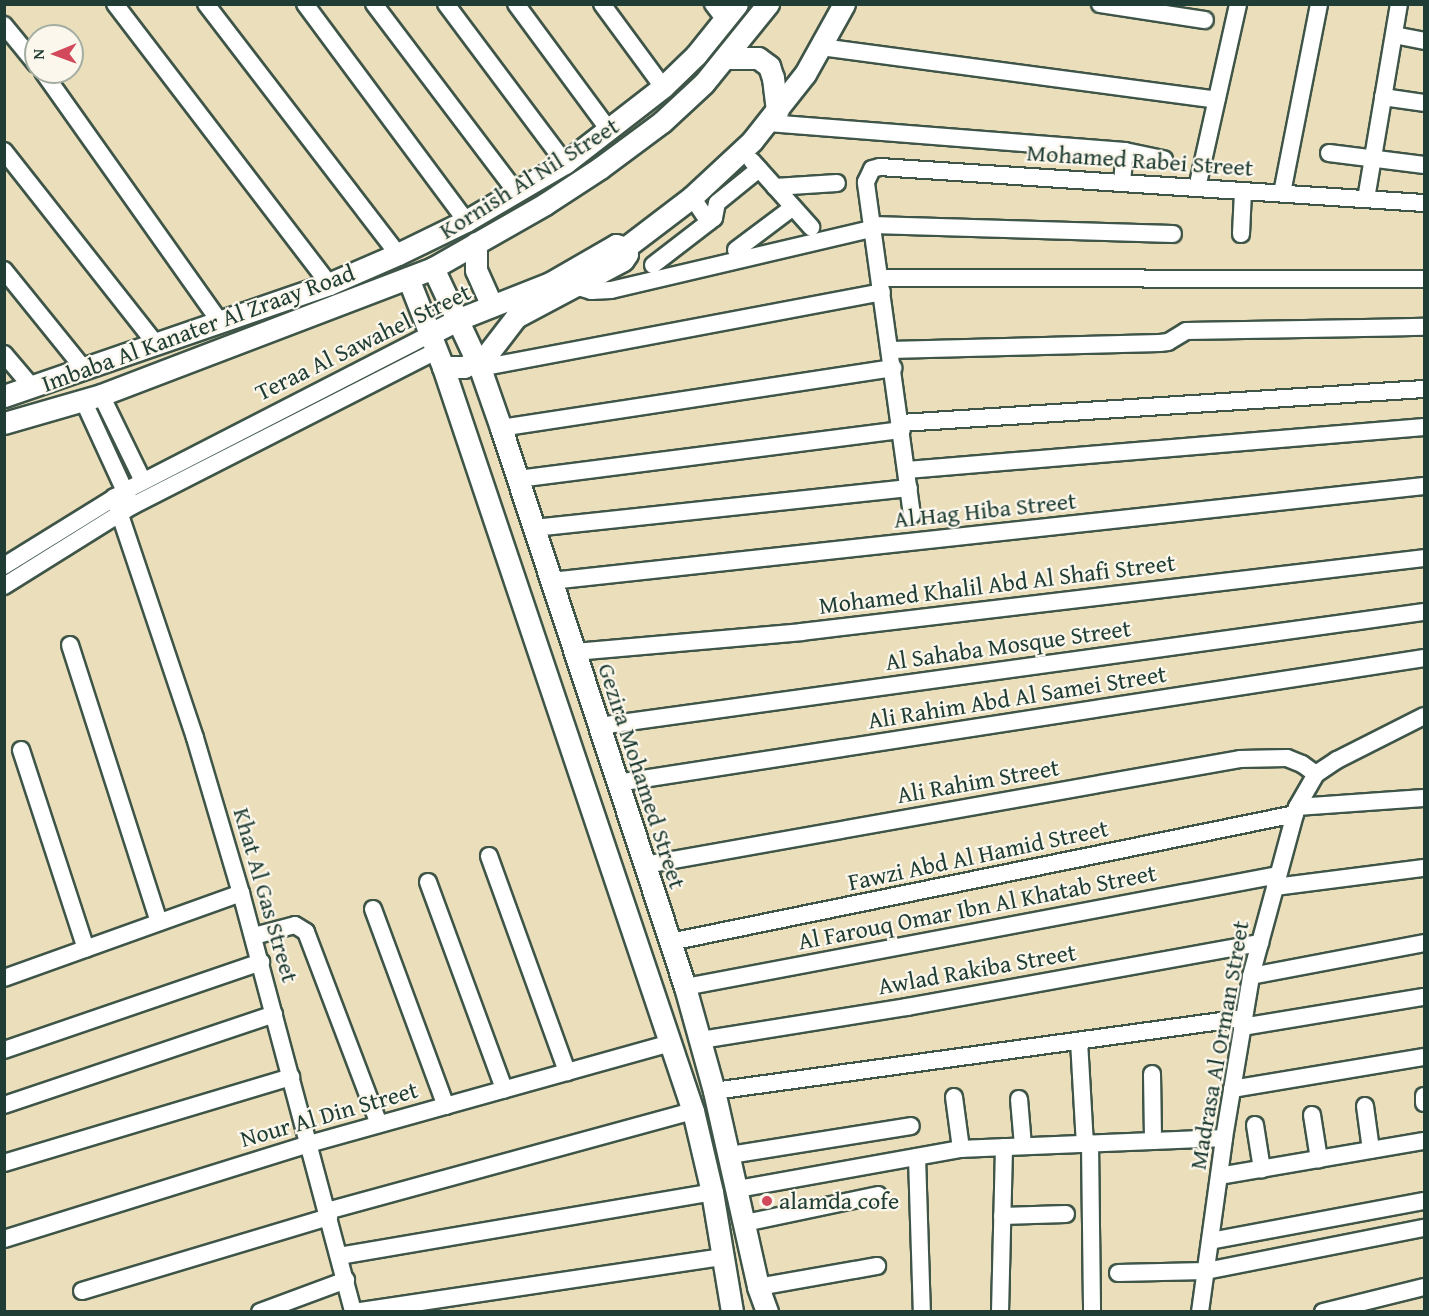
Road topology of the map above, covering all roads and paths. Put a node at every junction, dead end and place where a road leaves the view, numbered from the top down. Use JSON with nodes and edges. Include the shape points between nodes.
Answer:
{"nodes":[{"id":1,"x":115,"y":4,"type":"edge"},
{"id":2,"x":206,"y":4,"type":"edge"},
{"id":3,"x":305,"y":4,"type":"edge"},
{"id":4,"x":374,"y":4,"type":"edge"},
{"id":5,"x":446,"y":4,"type":"edge"},
{"id":6,"x":516,"y":4,"type":"edge"},
{"id":7,"x":602,"y":4,"type":"edge"},
{"id":8,"x":768,"y":4,"type":"edge"},
{"id":9,"x":844,"y":4,"type":"edge"},
{"id":10,"x":1100,"y":4,"type":"edge"},
{"id":11,"x":1238,"y":4,"type":"edge"},
{"id":12,"x":1319,"y":4,"type":"edge"},
{"id":13,"x":1399,"y":4,"type":"edge"},
{"id":14,"x":725,"y":10,"type":"edge"},
{"id":15,"x":1205,"y":20,"type":"dead end"},
{"id":16,"x":4,"y":25,"type":"edge"},
{"id":17,"x":1394,"y":35,"type":"junction"},
{"id":18,"x":1425,"y":41,"type":"edge"},
{"id":19,"x":821,"y":47,"type":"junction"},
{"id":20,"x":24,"y":49,"type":"edge"},
{"id":21,"x":726,"y":58,"type":"junction"},
{"id":22,"x":51,"y":84,"type":"edge"},
{"id":23,"x":663,"y":87,"type":"junction"},
{"id":24,"x":1383,"y":97,"type":"junction"},
{"id":25,"x":1216,"y":100,"type":"junction"},
{"id":26,"x":1425,"y":103,"type":"edge"},
{"id":27,"x":773,"y":118,"type":"junction"},
{"id":28,"x":609,"y":130,"type":"junction"},
{"id":29,"x":4,"y":151,"type":"edge"},
{"id":30,"x":743,"y":151,"type":"junction"},
{"id":31,"x":1125,"y":151,"type":"junction"},
{"id":32,"x":1329,"y":153,"type":"dead end"},
{"id":33,"x":1164,"y":159,"type":"dead end"},
{"id":34,"x":1372,"y":161,"type":"junction"},
{"id":35,"x":565,"y":163,"type":"junction"},
{"id":36,"x":1425,"y":165,"type":"edge"},
{"id":37,"x":759,"y":169,"type":"junction"},
{"id":38,"x":837,"y":183,"type":"dead end"},
{"id":39,"x":1122,"y":183,"type":"junction"},
{"id":40,"x":775,"y":187,"type":"junction"},
{"id":41,"x":1197,"y":188,"type":"junction"},
{"id":42,"x":1243,"y":191,"type":"junction"},
{"id":43,"x":517,"y":193,"type":"junction"},
{"id":44,"x":1282,"y":193,"type":"junction"},
{"id":45,"x":692,"y":197,"type":"junction"},
{"id":46,"x":1366,"y":199,"type":"junction"},
{"id":47,"x":1425,"y":203,"type":"edge"},
{"id":48,"x":793,"y":207,"type":"junction"},
{"id":49,"x":466,"y":221,"type":"junction"},
{"id":50,"x":709,"y":222,"type":"junction"},
{"id":51,"x":811,"y":227,"type":"dead end"},
{"id":52,"x":872,"y":227,"type":"junction"},
{"id":53,"x":1173,"y":234,"type":"dead end"},
{"id":54,"x":1241,"y":234,"type":"dead end"},
{"id":55,"x":476,"y":243,"type":"junction"},
{"id":56,"x":625,"y":248,"type":"junction"},
{"id":57,"x":736,"y":250,"type":"dead end"},
{"id":58,"x":398,"y":254,"type":"junction"},
{"id":59,"x":653,"y":265,"type":"dead end"},
{"id":60,"x":433,"y":267,"type":"junction"},
{"id":61,"x":4,"y":270,"type":"edge"},
{"id":62,"x":408,"y":278,"type":"junction"},
{"id":63,"x":1425,"y":279,"type":"edge"},
{"id":64,"x":329,"y":284,"type":"junction"},
{"id":65,"x":881,"y":285,"type":"junction"},
{"id":66,"x":575,"y":286,"type":"junction"},
{"id":67,"x":492,"y":306,"type":"junction"},
{"id":68,"x":459,"y":319,"type":"junction"},
{"id":69,"x":220,"y":322,"type":"junction"},
{"id":70,"x":1425,"y":327,"type":"edge"},
{"id":71,"x":193,"y":332,"type":"junction"},
{"id":72,"x":156,"y":344,"type":"junction"},
{"id":73,"x":890,"y":350,"type":"junction"},
{"id":74,"x":436,"y":351,"type":"junction"},
{"id":75,"x":4,"y":354,"type":"edge"},
{"id":76,"x":201,"y":355,"type":"junction"},
{"id":77,"x":479,"y":365,"type":"junction"},
{"id":78,"x":893,"y":368,"type":"junction"},
{"id":79,"x":84,"y":369,"type":"junction"},
{"id":80,"x":32,"y":387,"type":"junction"},
{"id":81,"x":1425,"y":389,"type":"edge"},
{"id":82,"x":4,"y":396,"type":"edge"},
{"id":83,"x":92,"y":398,"type":"junction"},
{"id":84,"x":4,"y":423,"type":"edge"},
{"id":85,"x":901,"y":426,"type":"junction"},
{"id":86,"x":1425,"y":427,"type":"edge"},
{"id":87,"x":501,"y":428,"type":"junction"},
{"id":88,"x":907,"y":470,"type":"junction"},
{"id":89,"x":518,"y":479,"type":"junction"},
{"id":90,"x":143,"y":482,"type":"junction"},
{"id":91,"x":1425,"y":486,"type":"edge"},
{"id":92,"x":909,"y":488,"type":"junction"},
{"id":93,"x":123,"y":502,"type":"junction"},
{"id":94,"x":912,"y":515,"type":"dead end"},
{"id":95,"x":534,"y":528,"type":"junction"},
{"id":96,"x":1425,"y":558,"type":"edge"},
{"id":97,"x":6,"y":562,"type":"edge"},
{"id":98,"x":551,"y":581,"type":"junction"},
{"id":99,"x":4,"y":586,"type":"edge"},
{"id":100,"x":1425,"y":612,"type":"edge"},
{"id":101,"x":70,"y":645,"type":"dead end"},
{"id":102,"x":574,"y":652,"type":"junction"},
{"id":103,"x":1425,"y":658,"type":"edge"},
{"id":104,"x":1425,"y":716,"type":"edge"},
{"id":105,"x":598,"y":726,"type":"junction"},
{"id":106,"x":605,"y":747,"type":"junction"},
{"id":107,"x":21,"y":750,"type":"dead end"},
{"id":108,"x":575,"y":758,"type":"junction"},
{"id":109,"x":1316,"y":774,"type":"junction"},
{"id":110,"x":617,"y":783,"type":"junction"},
{"id":111,"x":1425,"y":798,"type":"edge"},
{"id":112,"x":1296,"y":810,"type":"junction"},
{"id":113,"x":489,"y":856,"type":"dead end"},
{"id":114,"x":645,"y":865,"type":"junction"},
{"id":115,"x":1425,"y":868,"type":"edge"},
{"id":116,"x":1277,"y":881,"type":"junction"},
{"id":117,"x":428,"y":882,"type":"dead end"},
{"id":118,"x":242,"y":893,"type":"junction"},
{"id":119,"x":373,"y":909,"type":"dead end"},
{"id":120,"x":159,"y":922,"type":"junction"},
{"id":121,"x":254,"y":936,"type":"junction"},
{"id":122,"x":670,"y":942,"type":"junction"},
{"id":123,"x":1260,"y":943,"type":"junction"},
{"id":124,"x":1425,"y":943,"type":"edge"},
{"id":125,"x":86,"y":949,"type":"junction"},
{"id":126,"x":261,"y":962,"type":"junction"},
{"id":127,"x":1251,"y":976,"type":"junction"},
{"id":128,"x":4,"y":978,"type":"edge"},
{"id":129,"x":685,"y":987,"type":"junction"},
{"id":130,"x":1425,"y":997,"type":"edge"},
{"id":131,"x":273,"y":1014,"type":"junction"},
{"id":132,"x":1243,"y":1023,"type":"junction"},
{"id":133,"x":701,"y":1040,"type":"junction"},
{"id":134,"x":1079,"y":1041,"type":"junction"},
{"id":135,"x":670,"y":1043,"type":"junction"},
{"id":136,"x":4,"y":1050,"type":"edge"},
{"id":137,"x":1425,"y":1057,"type":"edge"},
{"id":138,"x":567,"y":1072,"type":"junction"},
{"id":139,"x":1152,"y":1074,"type":"dead end"},
{"id":140,"x":291,"y":1077,"type":"junction"},
{"id":141,"x":504,"y":1089,"type":"junction"},
{"id":142,"x":1232,"y":1089,"type":"junction"},
{"id":143,"x":714,"y":1091,"type":"junction"},
{"id":144,"x":954,"y":1097,"type":"dead end"},
{"id":145,"x":1019,"y":1099,"type":"dead end"},
{"id":146,"x":4,"y":1105,"type":"edge"},
{"id":147,"x":446,"y":1106,"type":"junction"},
{"id":148,"x":1365,"y":1106,"type":"dead end"},
{"id":149,"x":693,"y":1111,"type":"junction"},
{"id":150,"x":1312,"y":1115,"type":"dead end"},
{"id":151,"x":379,"y":1124,"type":"junction"},
{"id":152,"x":1256,"y":1125,"type":"dead end"},
{"id":153,"x":911,"y":1126,"type":"dead end"},
{"id":154,"x":1224,"y":1138,"type":"junction"},
{"id":155,"x":1153,"y":1141,"type":"junction"},
{"id":156,"x":1425,"y":1142,"type":"edge"},
{"id":157,"x":309,"y":1144,"type":"junction"},
{"id":158,"x":1088,"y":1144,"type":"junction"},
{"id":159,"x":1023,"y":1146,"type":"junction"},
{"id":160,"x":1004,"y":1147,"type":"junction"},
{"id":161,"x":961,"y":1149,"type":"junction"},
{"id":162,"x":1371,"y":1150,"type":"junction"},
{"id":163,"x":730,"y":1155,"type":"junction"},
{"id":164,"x":917,"y":1157,"type":"junction"},
{"id":165,"x":1319,"y":1159,"type":"junction"},
{"id":166,"x":4,"y":1163,"type":"edge"},
{"id":167,"x":1262,"y":1169,"type":"junction"},
{"id":168,"x":1219,"y":1176,"type":"junction"},
{"id":169,"x":738,"y":1189,"type":"junction"},
{"id":170,"x":712,"y":1192,"type":"junction"},
{"id":171,"x":878,"y":1195,"type":"dead end"},
{"id":172,"x":1425,"y":1201,"type":"edge"},
{"id":173,"x":328,"y":1214,"type":"junction"},
{"id":174,"x":1066,"y":1214,"type":"dead end"},
{"id":175,"x":1002,"y":1216,"type":"junction"},
{"id":176,"x":744,"y":1223,"type":"junction"},
{"id":177,"x":1425,"y":1228,"type":"edge"},
{"id":178,"x":4,"y":1239,"type":"edge"},
{"id":179,"x":1210,"y":1241,"type":"junction"},
{"id":180,"x":339,"y":1256,"type":"junction"},
{"id":181,"x":723,"y":1257,"type":"junction"},
{"id":182,"x":877,"y":1266,"type":"dead end"},
{"id":183,"x":1206,"y":1271,"type":"junction"},
{"id":184,"x":1118,"y":1272,"type":"dead end"},
{"id":185,"x":346,"y":1280,"type":"junction"},
{"id":186,"x":758,"y":1287,"type":"junction"},
{"id":187,"x":1425,"y":1287,"type":"edge"},
{"id":188,"x":82,"y":1291,"type":"dead end"},
{"id":189,"x":260,"y":1311,"type":"edge"},
{"id":190,"x":353,"y":1311,"type":"edge"},
{"id":191,"x":732,"y":1311,"type":"edge"},
{"id":192,"x":766,"y":1311,"type":"edge"},
{"id":193,"x":922,"y":1311,"type":"edge"},
{"id":194,"x":1000,"y":1311,"type":"edge"},
{"id":195,"x":1092,"y":1311,"type":"edge"},
{"id":196,"x":1200,"y":1311,"type":"edge"},
{"id":197,"x":1323,"y":1311,"type":"edge"}],
"edges":[{"from":1,"to":64,"type":"street"},
{"from":2,"to":58,"type":"street"},
{"from":3,"to":49,"type":"street"},
{"from":4,"to":43,"type":"street"},
{"from":5,"to":35,"type":"street"},
{"from":6,"to":28,"type":"street"},
{"from":7,"to":23,"type":"street"},
{"from":8,"to":21,"type":"main road","name":"Kornish Al Nil Street"},
{"from":9,"to":19,"type":"main road","name":"Teraa Al Sawahel Street"},
{"from":10,"to":15,"type":"street"},
{"from":11,"to":25,"type":"street"},
{"from":12,"to":44,"type":"street"},
{"from":13,"to":17,"type":"street"},
{"from":14,"to":23,"type":"main road","name":"Kornish Al Nil Street"},
{"from":16,"to":20,"type":"street"},
{"from":17,"to":18,"type":"street"},
{"from":17,"to":24,"type":"street"},
{"from":19,"to":25,"type":"street"},
{"from":19,"to":27,"type":"main road","name":"Teraa Al Sawahel Street"},
{"from":21,"to":27,"type":"main road","via":[[758,58],[768,66],[774,78]]},
{"from":21,"to":55,"type":"main road","name":"Kornish Al Nil Street","via":[[669,115],[600,168]]},
{"from":22,"to":69,"type":"street"},
{"from":23,"to":28,"type":"main road","name":"Kornish Al Nil Street"},
{"from":24,"to":26,"type":"street"},
{"from":24,"to":34,"type":"street"},
{"from":25,"to":41,"type":"street"},
{"from":27,"to":30,"type":"main road","name":"Teraa Al Sawahel Street"},
{"from":27,"to":31,"type":"street","name":"Mohamed Rabei Street"},
{"from":28,"to":35,"type":"main road","name":"Kornish Al Nil Street"},
{"from":29,"to":72,"type":"street"},
{"from":30,"to":37,"type":"street"},
{"from":30,"to":45,"type":"main road","name":"Teraa Al Sawahel Street"},
{"from":31,"to":33,"type":"street","name":"Mohamed Rabei Street"},
{"from":31,"to":39,"type":"street"},
{"from":32,"to":34,"type":"street"},
{"from":34,"to":36,"type":"street"},
{"from":34,"to":46,"type":"street"},
{"from":35,"to":43,"type":"main road","name":"Kornish Al Nil Street"},
{"from":37,"to":40,"type":"street"},
{"from":37,"to":50,"type":"street","via":[[717,203],[716,215]]},
{"from":38,"to":40,"type":"street"},
{"from":39,"to":41,"type":"street","name":"Mohamed Rabei Street"},
{"from":39,"to":52,"type":"street","name":"Mohamed Rabei Street","via":[[880,167],[868,173]]},
{"from":40,"to":48,"type":"street"},
{"from":41,"to":42,"type":"street","name":"Mohamed Rabei Street"},
{"from":42,"to":44,"type":"street","name":"Mohamed Rabei Street"},
{"from":42,"to":54,"type":"street"},
{"from":43,"to":49,"type":"main road","name":"Kornish Al Nil Street"},
{"from":44,"to":46,"type":"street","name":"Mohamed Rabei Street"},
{"from":45,"to":50,"type":"street"},
{"from":45,"to":56,"type":"main road","name":"Teraa Al Sawahel Street"},
{"from":46,"to":47,"type":"street","name":"Mohamed Rabei Street"},
{"from":48,"to":51,"type":"street"},
{"from":48,"to":57,"type":"street"},
{"from":49,"to":58,"type":"main road","name":"Kornish Al Nil Street"},
{"from":50,"to":59,"type":"street"},
{"from":52,"to":53,"type":"street"},
{"from":52,"to":65,"type":"street"},
{"from":52,"to":66,"type":"street","via":[[611,290],[591,291]]},
{"from":55,"to":60,"type":"main road","name":"Kornish Al Nil Street"},
{"from":55,"to":67,"type":"main road","via":[[476,270]]},
{"from":56,"to":66,"type":"main road","name":"Teraa Al Sawahel Street","via":[[623,260]]},
{"from":56,"to":67,"type":"main road","name":"Teraa Al Sawahel Street","via":[[616,245],[564,276]]},
{"from":58,"to":64,"type":"main road","name":"Imbaba Al Kanater Al Zraay Road"},
{"from":60,"to":62,"type":"main road","name":"Kornish Al Nil Street"},
{"from":60,"to":68,"type":"main road","name":"Gezira Mohamed Street"},
{"from":61,"to":79,"type":"street"},
{"from":62,"to":74,"type":"main road"},
{"from":62,"to":76,"type":"main road","name":"Imbaba Al Kanater Al Zraay Road"},
{"from":63,"to":65,"type":"street"},
{"from":64,"to":69,"type":"main road","name":"Imbaba Al Kanater Al Zraay Road"},
{"from":65,"to":73,"type":"street"},
{"from":65,"to":77,"type":"street"},
{"from":66,"to":77,"type":"main road","name":"Teraa Al Sawahel Street","via":[[516,317]]},
{"from":67,"to":68,"type":"main road","name":"Teraa Al Sawahel Street"},
{"from":68,"to":74,"type":"main road","name":"Teraa Al Sawahel Street"},
{"from":68,"to":77,"type":"main road","name":"Gezira Mohamed Street"},
{"from":69,"to":71,"type":"main road","name":"Imbaba Al Kanater Al Zraay Road"},
{"from":70,"to":73,"type":"street","via":[[1186,331],[1160,343]]},
{"from":71,"to":72,"type":"main road","name":"Imbaba Al Kanater Al Zraay Road"},
{"from":71,"to":76,"type":"main road"},
{"from":72,"to":79,"type":"main road","name":"Imbaba Al Kanater Al Zraay Road"},
{"from":73,"to":78,"type":"street"},
{"from":74,"to":77,"type":"main road","name":"Teraa Al Sawahel Street","via":[[464,367]]},
{"from":74,"to":90,"type":"street","name":"Teraa Al Sawahel Street"},
{"from":74,"to":93,"type":"street","name":"Teraa Al Sawahel Street"},
{"from":74,"to":108,"type":"main road"},
{"from":75,"to":80,"type":"street"},
{"from":76,"to":83,"type":"main road","name":"Imbaba Al Kanater Al Zraay Road"},
{"from":77,"to":87,"type":"main road","name":"Gezira Mohamed Street"},
{"from":78,"to":85,"type":"street"},
{"from":78,"to":87,"type":"street"},
{"from":79,"to":80,"type":"main road","name":"Imbaba Al Kanater Al Zraay Road"},
{"from":80,"to":82,"type":"main road","name":"Imbaba Al Kanater Al Zraay Road"},
{"from":81,"to":85,"type":"street"},
{"from":83,"to":84,"type":"main road","name":"Imbaba Al Kanater Al Zraay Road"},
{"from":83,"to":90,"type":"street"},
{"from":83,"to":93,"type":"street","name":"Khat Al Gas Street"},
{"from":85,"to":88,"type":"street"},
{"from":85,"to":89,"type":"street"},
{"from":86,"to":88,"type":"street"},
{"from":87,"to":89,"type":"main road","name":"Gezira Mohamed Street"},
{"from":88,"to":92,"type":"street"},
{"from":89,"to":95,"type":"main road","name":"Gezira Mohamed Street"},
{"from":90,"to":93,"type":"street","name":"Teraa Al Sawahel Street"},
{"from":91,"to":98,"type":"street","name":"Al Hag Hiba Street"},
{"from":92,"to":94,"type":"street"},
{"from":92,"to":95,"type":"street"},
{"from":93,"to":97,"type":"street"},
{"from":93,"to":99,"type":"street"},
{"from":93,"to":118,"type":"street","name":"Khat Al Gas Street"},
{"from":95,"to":98,"type":"main road","name":"Gezira Mohamed Street"},
{"from":96,"to":102,"type":"street","name":"Mohamed Khalil Abd Al Shafi Street","via":[[801,632]]},
{"from":98,"to":102,"type":"main road","name":"Gezira Mohamed Street"},
{"from":100,"to":105,"type":"street","name":"Al Sahaba Mosque Street"},
{"from":101,"to":120,"type":"street"},
{"from":102,"to":105,"type":"main road","name":"Gezira Mohamed Street"},
{"from":103,"to":110,"type":"street","name":"Ali Rahim Abd Al Samei Street"},
{"from":104,"to":109,"type":"street","name":"Madrasa Al Orman Street"},
{"from":105,"to":106,"type":"main road","name":"Gezira Mohamed Street"},
{"from":106,"to":108,"type":"main road"},
{"from":106,"to":110,"type":"main road","name":"Gezira Mohamed Street"},
{"from":107,"to":125,"type":"street"},
{"from":108,"to":135,"type":"main road"},
{"from":109,"to":112,"type":"street","name":"Madrasa Al Orman Street"},
{"from":109,"to":114,"type":"street","name":"Ali Rahim Street","via":[[1287,758],[1240,759]]},
{"from":110,"to":114,"type":"main road","name":"Gezira Mohamed Street"},
{"from":111,"to":112,"type":"street","name":"Fawzi Abd Al Hamid Street"},
{"from":112,"to":116,"type":"street","name":"Madrasa Al Orman Street"},
{"from":112,"to":122,"type":"street","name":"Fawzi Abd Al Hamid Street"},
{"from":113,"to":138,"type":"street"},
{"from":114,"to":122,"type":"main road","name":"Gezira Mohamed Street"},
{"from":115,"to":116,"type":"street","name":"Al Farouq Omar Ibn Al Khatab Street"},
{"from":116,"to":123,"type":"street","name":"Madrasa Al Orman Street"},
{"from":116,"to":129,"type":"street","name":"Al Farouq Omar Ibn Al Khatab Street"},
{"from":117,"to":141,"type":"street"},
{"from":118,"to":120,"type":"street"},
{"from":118,"to":121,"type":"street","name":"Khat Al Gas Street"},
{"from":119,"to":147,"type":"street"},
{"from":120,"to":125,"type":"street"},
{"from":121,"to":126,"type":"street","name":"Khat Al Gas Street"},
{"from":121,"to":151,"type":"street","via":[[296,925],[306,932]]},
{"from":122,"to":129,"type":"main road","name":"Gezira Mohamed Street"},
{"from":123,"to":127,"type":"street","name":"Madrasa Al Orman Street"},
{"from":123,"to":133,"type":"street","name":"Awlad Rakiba Street"},
{"from":124,"to":127,"type":"street"},
{"from":125,"to":128,"type":"street"},
{"from":126,"to":131,"type":"street","name":"Khat Al Gas Street"},
{"from":126,"to":136,"type":"street"},
{"from":127,"to":132,"type":"street","name":"Madrasa Al Orman Street"},
{"from":129,"to":133,"type":"main road","name":"Gezira Mohamed Street"},
{"from":130,"to":132,"type":"street"},
{"from":131,"to":140,"type":"street","name":"Khat Al Gas Street"},
{"from":131,"to":146,"type":"street"},
{"from":132,"to":134,"type":"street"},
{"from":132,"to":142,"type":"street","name":"Madrasa Al Orman Street"},
{"from":133,"to":143,"type":"main road","name":"Gezira Mohamed Street"},
{"from":134,"to":143,"type":"street"},
{"from":134,"to":158,"type":"street"},
{"from":135,"to":138,"type":"street","name":"Nour Al Din Street"},
{"from":135,"to":149,"type":"main road"},
{"from":137,"to":142,"type":"street"},
{"from":138,"to":141,"type":"street","name":"Nour Al Din Street"},
{"from":139,"to":155,"type":"street"},
{"from":140,"to":157,"type":"street","name":"Khat Al Gas Street"},
{"from":140,"to":166,"type":"street"},
{"from":141,"to":147,"type":"street","name":"Nour Al Din Street"},
{"from":142,"to":154,"type":"street","name":"Madrasa Al Orman Street"},
{"from":143,"to":163,"type":"main road","name":"Gezira Mohamed Street"},
{"from":144,"to":161,"type":"street"},
{"from":145,"to":159,"type":"street"},
{"from":147,"to":151,"type":"street","name":"Nour Al Din Street"},
{"from":148,"to":162,"type":"street"},
{"from":149,"to":170,"type":"main road"},
{"from":149,"to":173,"type":"street"},
{"from":150,"to":165,"type":"street"},
{"from":151,"to":157,"type":"street","name":"Nour Al Din Street"},
{"from":152,"to":167,"type":"street"},
{"from":153,"to":163,"type":"street"},
{"from":154,"to":155,"type":"street"},
{"from":154,"to":168,"type":"street","name":"Madrasa Al Orman Street"},
{"from":155,"to":158,"type":"street"},
{"from":156,"to":162,"type":"street"},
{"from":157,"to":173,"type":"street","name":"Khat Al Gas Street"},
{"from":157,"to":178,"type":"street","name":"Nour Al Din Street"},
{"from":158,"to":159,"type":"street"},
{"from":158,"to":195,"type":"street"},
{"from":159,"to":160,"type":"street"},
{"from":160,"to":161,"type":"street"},
{"from":160,"to":175,"type":"street"},
{"from":161,"to":164,"type":"street"},
{"from":162,"to":165,"type":"street"},
{"from":163,"to":169,"type":"main road","name":"Gezira Mohamed Street"},
{"from":164,"to":169,"type":"street"},
{"from":164,"to":193,"type":"street"},
{"from":165,"to":167,"type":"street"},
{"from":167,"to":168,"type":"street"},
{"from":168,"to":179,"type":"street","name":"Madrasa Al Orman Street"},
{"from":169,"to":176,"type":"main road","name":"Gezira Mohamed Street"},
{"from":170,"to":180,"type":"street"},
{"from":170,"to":181,"type":"main road"},
{"from":171,"to":176,"type":"street"},
{"from":172,"to":179,"type":"street"},
{"from":173,"to":180,"type":"street","name":"Khat Al Gas Street"},
{"from":173,"to":188,"type":"street"},
{"from":174,"to":175,"type":"street"},
{"from":175,"to":194,"type":"street"},
{"from":176,"to":186,"type":"main road","name":"Gezira Mohamed Street"},
{"from":177,"to":183,"type":"street"},
{"from":179,"to":183,"type":"street","name":"Madrasa Al Orman Street"},
{"from":180,"to":185,"type":"street","name":"Khat Al Gas Street"},
{"from":181,"to":190,"type":"street"},
{"from":181,"to":191,"type":"main road"},
{"from":182,"to":186,"type":"street"},
{"from":183,"to":184,"type":"street"},
{"from":183,"to":196,"type":"street","name":"Madrasa Al Orman Street"},
{"from":185,"to":189,"type":"street"},
{"from":185,"to":190,"type":"street","name":"Khat Al Gas Street"},
{"from":186,"to":192,"type":"main road","name":"Gezira Mohamed Street"},
{"from":187,"to":197,"type":"street"}]}
